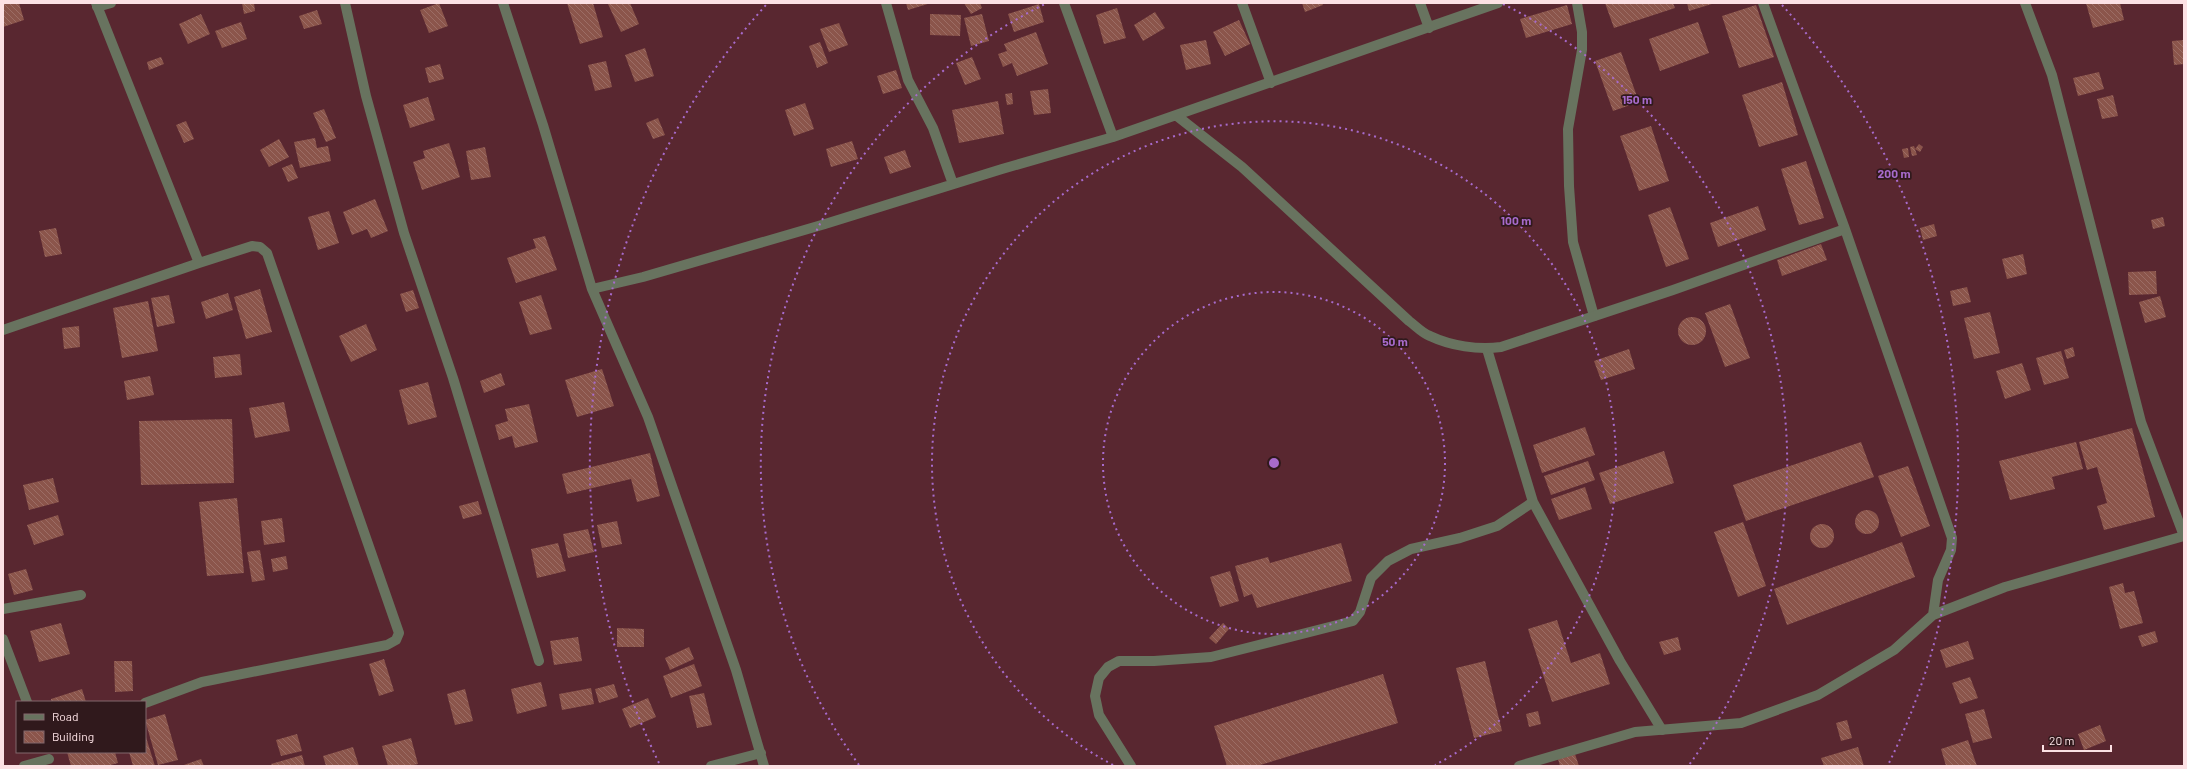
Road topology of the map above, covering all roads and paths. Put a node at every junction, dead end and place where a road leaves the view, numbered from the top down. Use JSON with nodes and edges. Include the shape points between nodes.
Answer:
{"nodes":[{"id":1,"x":111,"y":3,"type":"edge"},
{"id":2,"x":345,"y":3,"type":"edge"},
{"id":3,"x":503,"y":3,"type":"edge"},
{"id":4,"x":886,"y":3,"type":"edge"},
{"id":5,"x":1064,"y":3,"type":"edge"},
{"id":6,"x":1242,"y":3,"type":"edge"},
{"id":7,"x":1420,"y":3,"type":"edge"},
{"id":8,"x":1498,"y":3,"type":"edge"},
{"id":9,"x":1577,"y":3,"type":"edge"},
{"id":10,"x":1763,"y":3,"type":"edge"},
{"id":11,"x":2025,"y":3,"type":"edge"},
{"id":12,"x":97,"y":5,"type":"edge"},
{"id":13,"x":1429,"y":28,"type":"junction"},
{"id":14,"x":1271,"y":83,"type":"junction"},
{"id":15,"x":1177,"y":116,"type":"junction"},
{"id":16,"x":1113,"y":137,"type":"junction"},
{"id":17,"x":953,"y":184,"type":"junction"},
{"id":18,"x":1845,"y":229,"type":"junction"},
{"id":19,"x":199,"y":263,"type":"junction"},
{"id":20,"x":592,"y":289,"type":"junction"},
{"id":21,"x":1594,"y":316,"type":"junction"},
{"id":22,"x":3,"y":330,"type":"edge"},
{"id":23,"x":1487,"y":349,"type":"junction"},
{"id":24,"x":1533,"y":502,"type":"junction"},
{"id":25,"x":2184,"y":536,"type":"edge"},
{"id":26,"x":81,"y":595,"type":"dead end"},
{"id":27,"x":3,"y":609,"type":"edge"},
{"id":28,"x":1933,"y":615,"type":"junction"},
{"id":29,"x":3,"y":639,"type":"edge"},
{"id":30,"x":539,"y":661,"type":"dead end"},
{"id":31,"x":27,"y":701,"type":"edge"},
{"id":32,"x":146,"y":703,"type":"edge"},
{"id":33,"x":1662,"y":730,"type":"junction"},
{"id":34,"x":761,"y":753,"type":"junction"},
{"id":35,"x":49,"y":759,"type":"edge"},
{"id":36,"x":24,"y":766,"type":"edge"},
{"id":37,"x":711,"y":766,"type":"edge"},
{"id":38,"x":764,"y":766,"type":"edge"},
{"id":39,"x":1131,"y":766,"type":"edge"},
{"id":40,"x":1519,"y":766,"type":"edge"}],
"edges":[{"from":1,"to":12,"type":"street"},
{"from":2,"to":30,"type":"street","via":[[366,96],[404,233],[453,378]]},
{"from":3,"to":20,"type":"street"},
{"from":4,"to":17,"type":"street","via":[[908,80],[933,128]]},
{"from":5,"to":16,"type":"street"},
{"from":6,"to":14,"type":"street"},
{"from":7,"to":13,"type":"street"},
{"from":8,"to":13,"type":"street"},
{"from":9,"to":21,"type":"street","via":[[1582,50],[1568,130],[1569,186],[1573,242]]},
{"from":10,"to":18,"type":"street"},
{"from":11,"to":25,"type":"street","via":[[2052,75],[2141,422]]},
{"from":12,"to":19,"type":"street"},
{"from":13,"to":14,"type":"street"},
{"from":14,"to":15,"type":"street"},
{"from":15,"to":16,"type":"street"},
{"from":15,"to":23,"type":"street","via":[[1242,167],[1428,336],[1450,344]]},
{"from":16,"to":17,"type":"street"},
{"from":17,"to":20,"type":"street","via":[[643,277]]},
{"from":18,"to":21,"type":"street"},
{"from":18,"to":28,"type":"street","via":[[1952,538],[1951,550],[1938,580]]},
{"from":19,"to":22,"type":"street"},
{"from":19,"to":32,"type":"street","via":[[252,246],[260,247],[267,253],[399,633],[396,640],[388,645],[202,682]]},
{"from":20,"to":34,"type":"street","via":[[648,417],[736,670]]},
{"from":21,"to":23,"type":"street","via":[[1501,347]]},
{"from":23,"to":24,"type":"street"},
{"from":24,"to":33,"type":"street","via":[[1620,661]]},
{"from":24,"to":39,"type":"street","via":[[1497,526],[1460,538],[1411,549],[1388,561],[1371,578],[1360,612],[1353,621],[1211,657],[1118,661],[1108,667],[1099,678],[1095,696],[1099,715]]},
{"from":25,"to":28,"type":"street","via":[[2005,587]]},
{"from":26,"to":27,"type":"street"},
{"from":28,"to":33,"type":"street","via":[[1894,650],[1818,695],[1741,723]]},
{"from":29,"to":31,"type":"street"},
{"from":33,"to":40,"type":"street","via":[[1635,732]]},
{"from":34,"to":37,"type":"street"},
{"from":34,"to":38,"type":"street"},
{"from":35,"to":36,"type":"street"}]}
